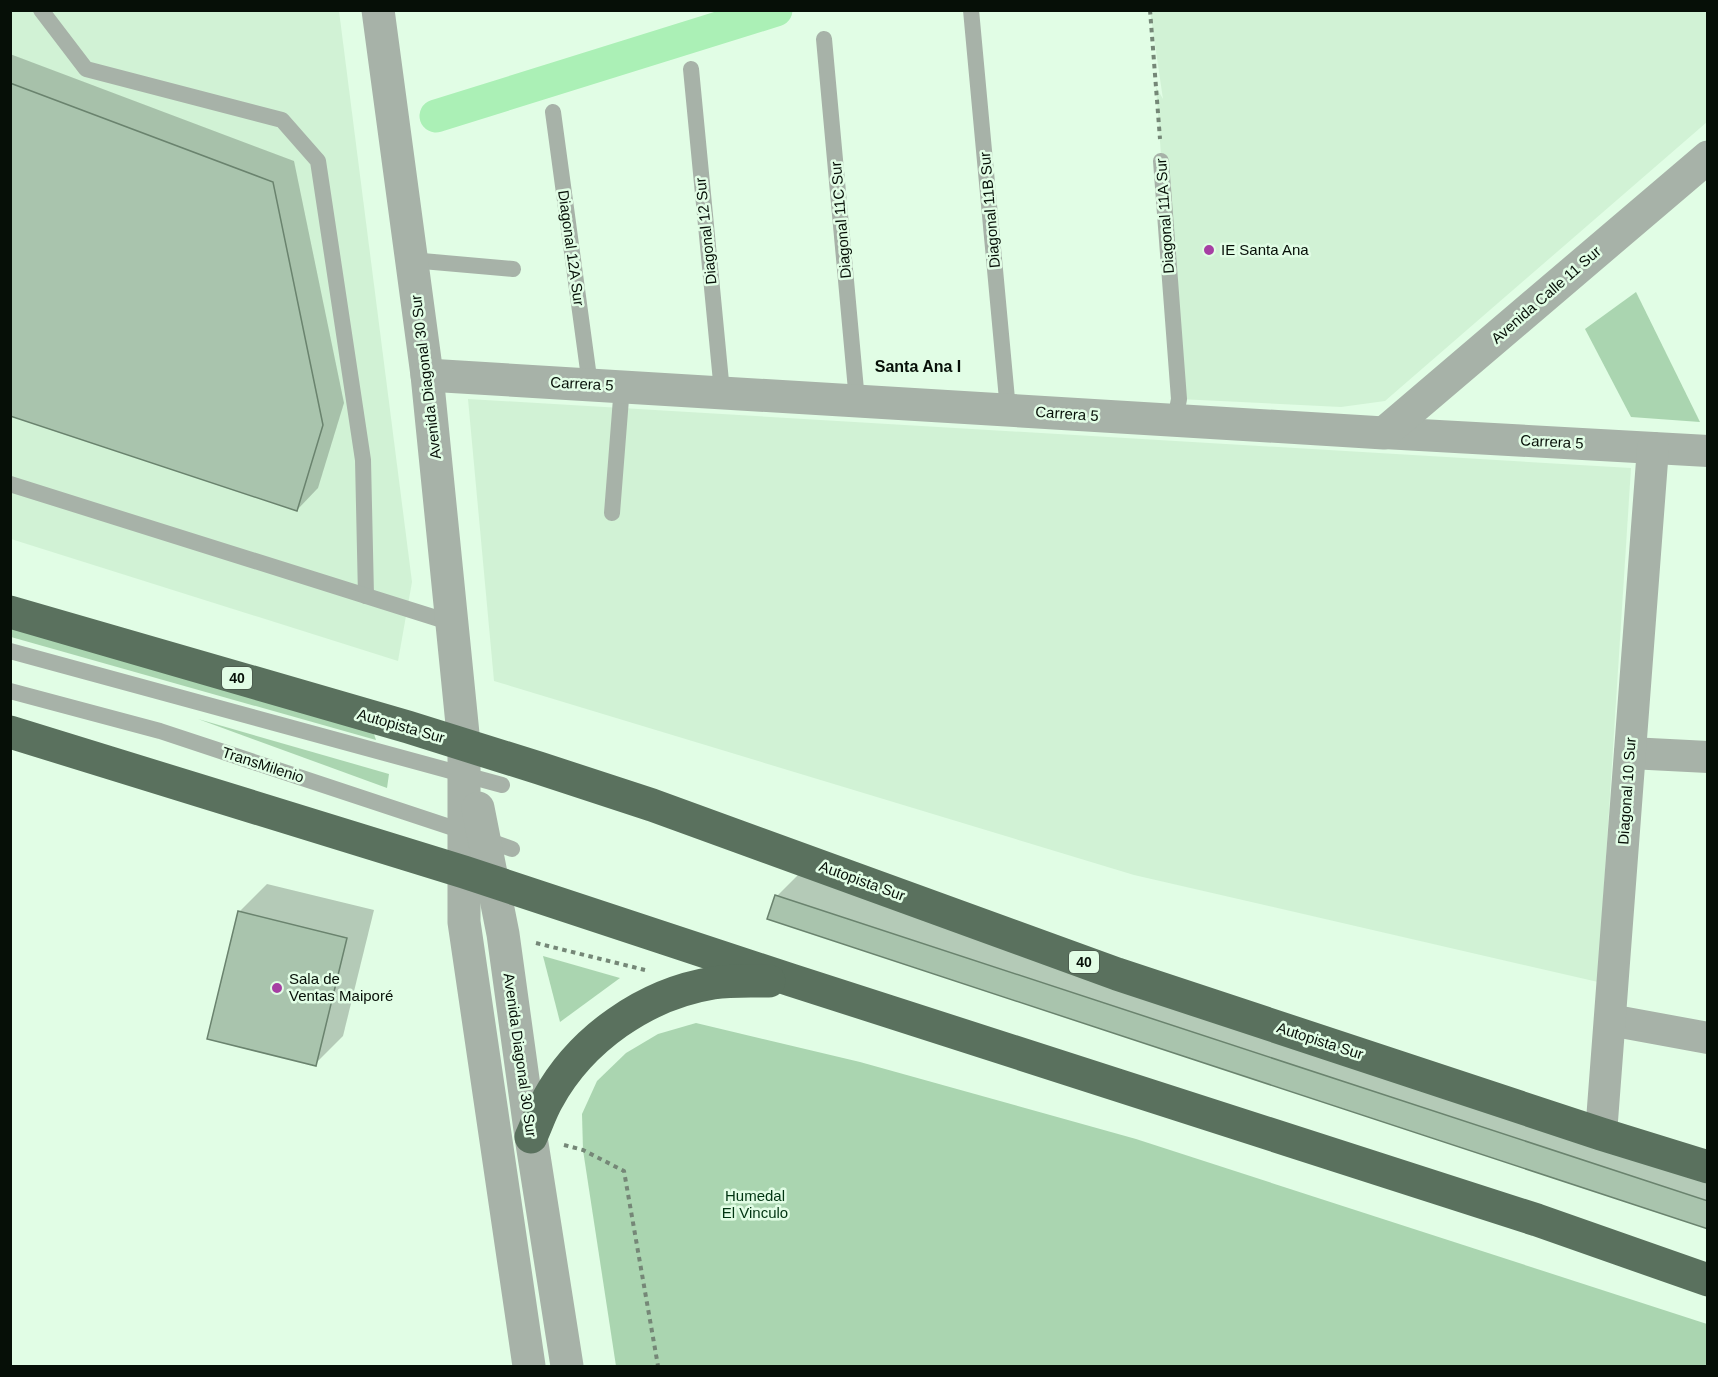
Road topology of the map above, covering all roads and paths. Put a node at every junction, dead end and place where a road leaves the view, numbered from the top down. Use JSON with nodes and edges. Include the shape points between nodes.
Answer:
{"nodes":[{"id":1,"x":41,"y":10,"type":"edge"},
{"id":2,"x":378,"y":10,"type":"edge"},
{"id":3,"x":971,"y":10,"type":"edge"},
{"id":4,"x":1150,"y":10,"type":"edge"},
{"id":5,"x":824,"y":39,"type":"dead end"},
{"id":6,"x":691,"y":69,"type":"dead end"},
{"id":7,"x":553,"y":112,"type":"dead end"},
{"id":8,"x":1707,"y":157,"type":"edge"},
{"id":9,"x":1161,"y":161,"type":"joint"},
{"id":10,"x":411,"y":260,"type":"junction"},
{"id":11,"x":513,"y":269,"type":"dead end"},
{"id":12,"x":427,"y":375,"type":"junction"},
{"id":13,"x":590,"y":384,"type":"junction"},
{"id":14,"x":622,"y":386,"type":"junction"},
{"id":15,"x":722,"y":392,"type":"junction"},
{"id":16,"x":857,"y":401,"type":"junction"},
{"id":17,"x":1008,"y":410,"type":"junction"},
{"id":18,"x":1175,"y":420,"type":"junction"},
{"id":19,"x":1384,"y":433,"type":"junction"},
{"id":20,"x":1653,"y":448,"type":"junction"},
{"id":21,"x":1707,"y":451,"type":"edge"},
{"id":22,"x":10,"y":484,"type":"edge"},
{"id":23,"x":612,"y":513,"type":"dead end"},
{"id":24,"x":366,"y":596,"type":"junction"},
{"id":25,"x":10,"y":612,"type":"edge"},
{"id":26,"x":452,"y":623,"type":"junction"},
{"id":27,"x":10,"y":651,"type":"edge"},
{"id":28,"x":10,"y":691,"type":"edge"},
{"id":29,"x":10,"y":732,"type":"edge"},
{"id":30,"x":1630,"y":753,"type":"junction"},
{"id":31,"x":1707,"y":757,"type":"edge"},
{"id":32,"x":475,"y":770,"type":"junction"},
{"id":33,"x":487,"y":840,"type":"junction"},
{"id":34,"x":478,"y":876,"type":"junction"},
{"id":35,"x":791,"y":980,"type":"junction"},
{"id":36,"x":1610,"y":1020,"type":"junction"},
{"id":37,"x":1707,"y":1038,"type":"edge"},
{"id":38,"x":1601,"y":1134,"type":"junction"},
{"id":39,"x":565,"y":1135,"type":"dead end"},
{"id":40,"x":531,"y":1137,"type":"junction"},
{"id":41,"x":565,"y":1145,"type":"junction"},
{"id":42,"x":567,"y":1157,"type":"dead end"},
{"id":43,"x":1707,"y":1167,"type":"edge"},
{"id":44,"x":1707,"y":1280,"type":"edge"},
{"id":45,"x":529,"y":1366,"type":"edge"},
{"id":46,"x":567,"y":1366,"type":"edge"},
{"id":47,"x":658,"y":1366,"type":"edge"}],
"edges":[{"from":1,"to":24,"type":"lane","via":[[86,69],[282,120],[318,161],[363,460]]},
{"from":2,"to":10,"type":"street","name":"Avenida Diagonal 30 Sur"},
{"from":3,"to":17,"type":"lane","name":"Diagonal 11B Sur"},
{"from":4,"to":9,"type":"path","name":"Diagonal 11A Sur"},
{"from":5,"to":16,"type":"lane","name":"Diagonal 11C Sur"},
{"from":6,"to":15,"type":"lane","name":"Diagonal 12 Sur"},
{"from":7,"to":13,"type":"lane","name":"Diagonal 12A Sur"},
{"from":8,"to":19,"type":"street","name":"Avenida Calle 11 Sur"},
{"from":9,"to":18,"type":"lane","name":"Diagonal 11A Sur","via":[[1179,399]]},
{"from":10,"to":11,"type":"lane"},
{"from":10,"to":12,"type":"street","name":"Avenida Diagonal 30 Sur"},
{"from":12,"to":13,"type":"street","name":"Carrera 5"},
{"from":12,"to":26,"type":"street","name":"Avenida Diagonal 30 Sur"},
{"from":13,"to":14,"type":"street","name":"Carrera 5"},
{"from":14,"to":15,"type":"street","name":"Carrera 5"},
{"from":14,"to":23,"type":"lane"},
{"from":15,"to":16,"type":"street","name":"Carrera 5"},
{"from":16,"to":17,"type":"street","name":"Carrera 5"},
{"from":17,"to":18,"type":"street","name":"Carrera 5"},
{"from":18,"to":19,"type":"street","name":"Carrera 5"},
{"from":19,"to":20,"type":"street","name":"Carrera 5"},
{"from":20,"to":21,"type":"street","name":"Carrera 5"},
{"from":20,"to":30,"type":"street","name":"Diagonal 10 Sur"},
{"from":22,"to":24,"type":"lane"},
{"from":24,"to":26,"type":"lane"},
{"from":25,"to":32,"type":"highway","name":"Autopista Sur","number":"40"},
{"from":26,"to":32,"type":"street","name":"Avenida Diagonal 30 Sur"},
{"from":27,"to":32,"type":"lane"},
{"from":28,"to":33,"type":"lane","name":"TransMilenio","via":[[160,731]]},
{"from":29,"to":34,"type":"highway"},
{"from":30,"to":31,"type":"street"},
{"from":30,"to":36,"type":"street","name":"Diagonal 10 Sur"},
{"from":32,"to":33,"type":"street","name":"Avenida Diagonal 30 Sur"},
{"from":32,"to":38,"type":"highway","name":"Autopista Sur","number":"40","via":[[652,805],[1117,974]]},
{"from":33,"to":34,"type":"street","name":"Avenida Diagonal 30 Sur"},
{"from":34,"to":35,"type":"highway"},
{"from":34,"to":40,"type":"street","name":"Avenida Diagonal 30 Sur","via":[[503,934]]},
{"from":34,"to":45,"type":"street","name":"Avenida Diagonal 30 Sur","via":[[464,922]]},
{"from":35,"to":40,"type":"highway","via":[[714,983],[673,993],[635,1011],[601,1035],[572,1064],[548,1099]]},
{"from":35,"to":44,"type":"highway","via":[[1537,1220]]},
{"from":36,"to":37,"type":"street"},
{"from":36,"to":38,"type":"street","name":"Diagonal 10 Sur"},
{"from":38,"to":43,"type":"highway","name":"Autopista Sur","number":"40"},
{"from":39,"to":41,"type":"path"},
{"from":40,"to":41,"type":"path"},
{"from":40,"to":46,"type":"street","name":"Avenida Diagonal 30 Sur"},
{"from":41,"to":42,"type":"path"},
{"from":41,"to":47,"type":"path","via":[[624,1171]]}]}
